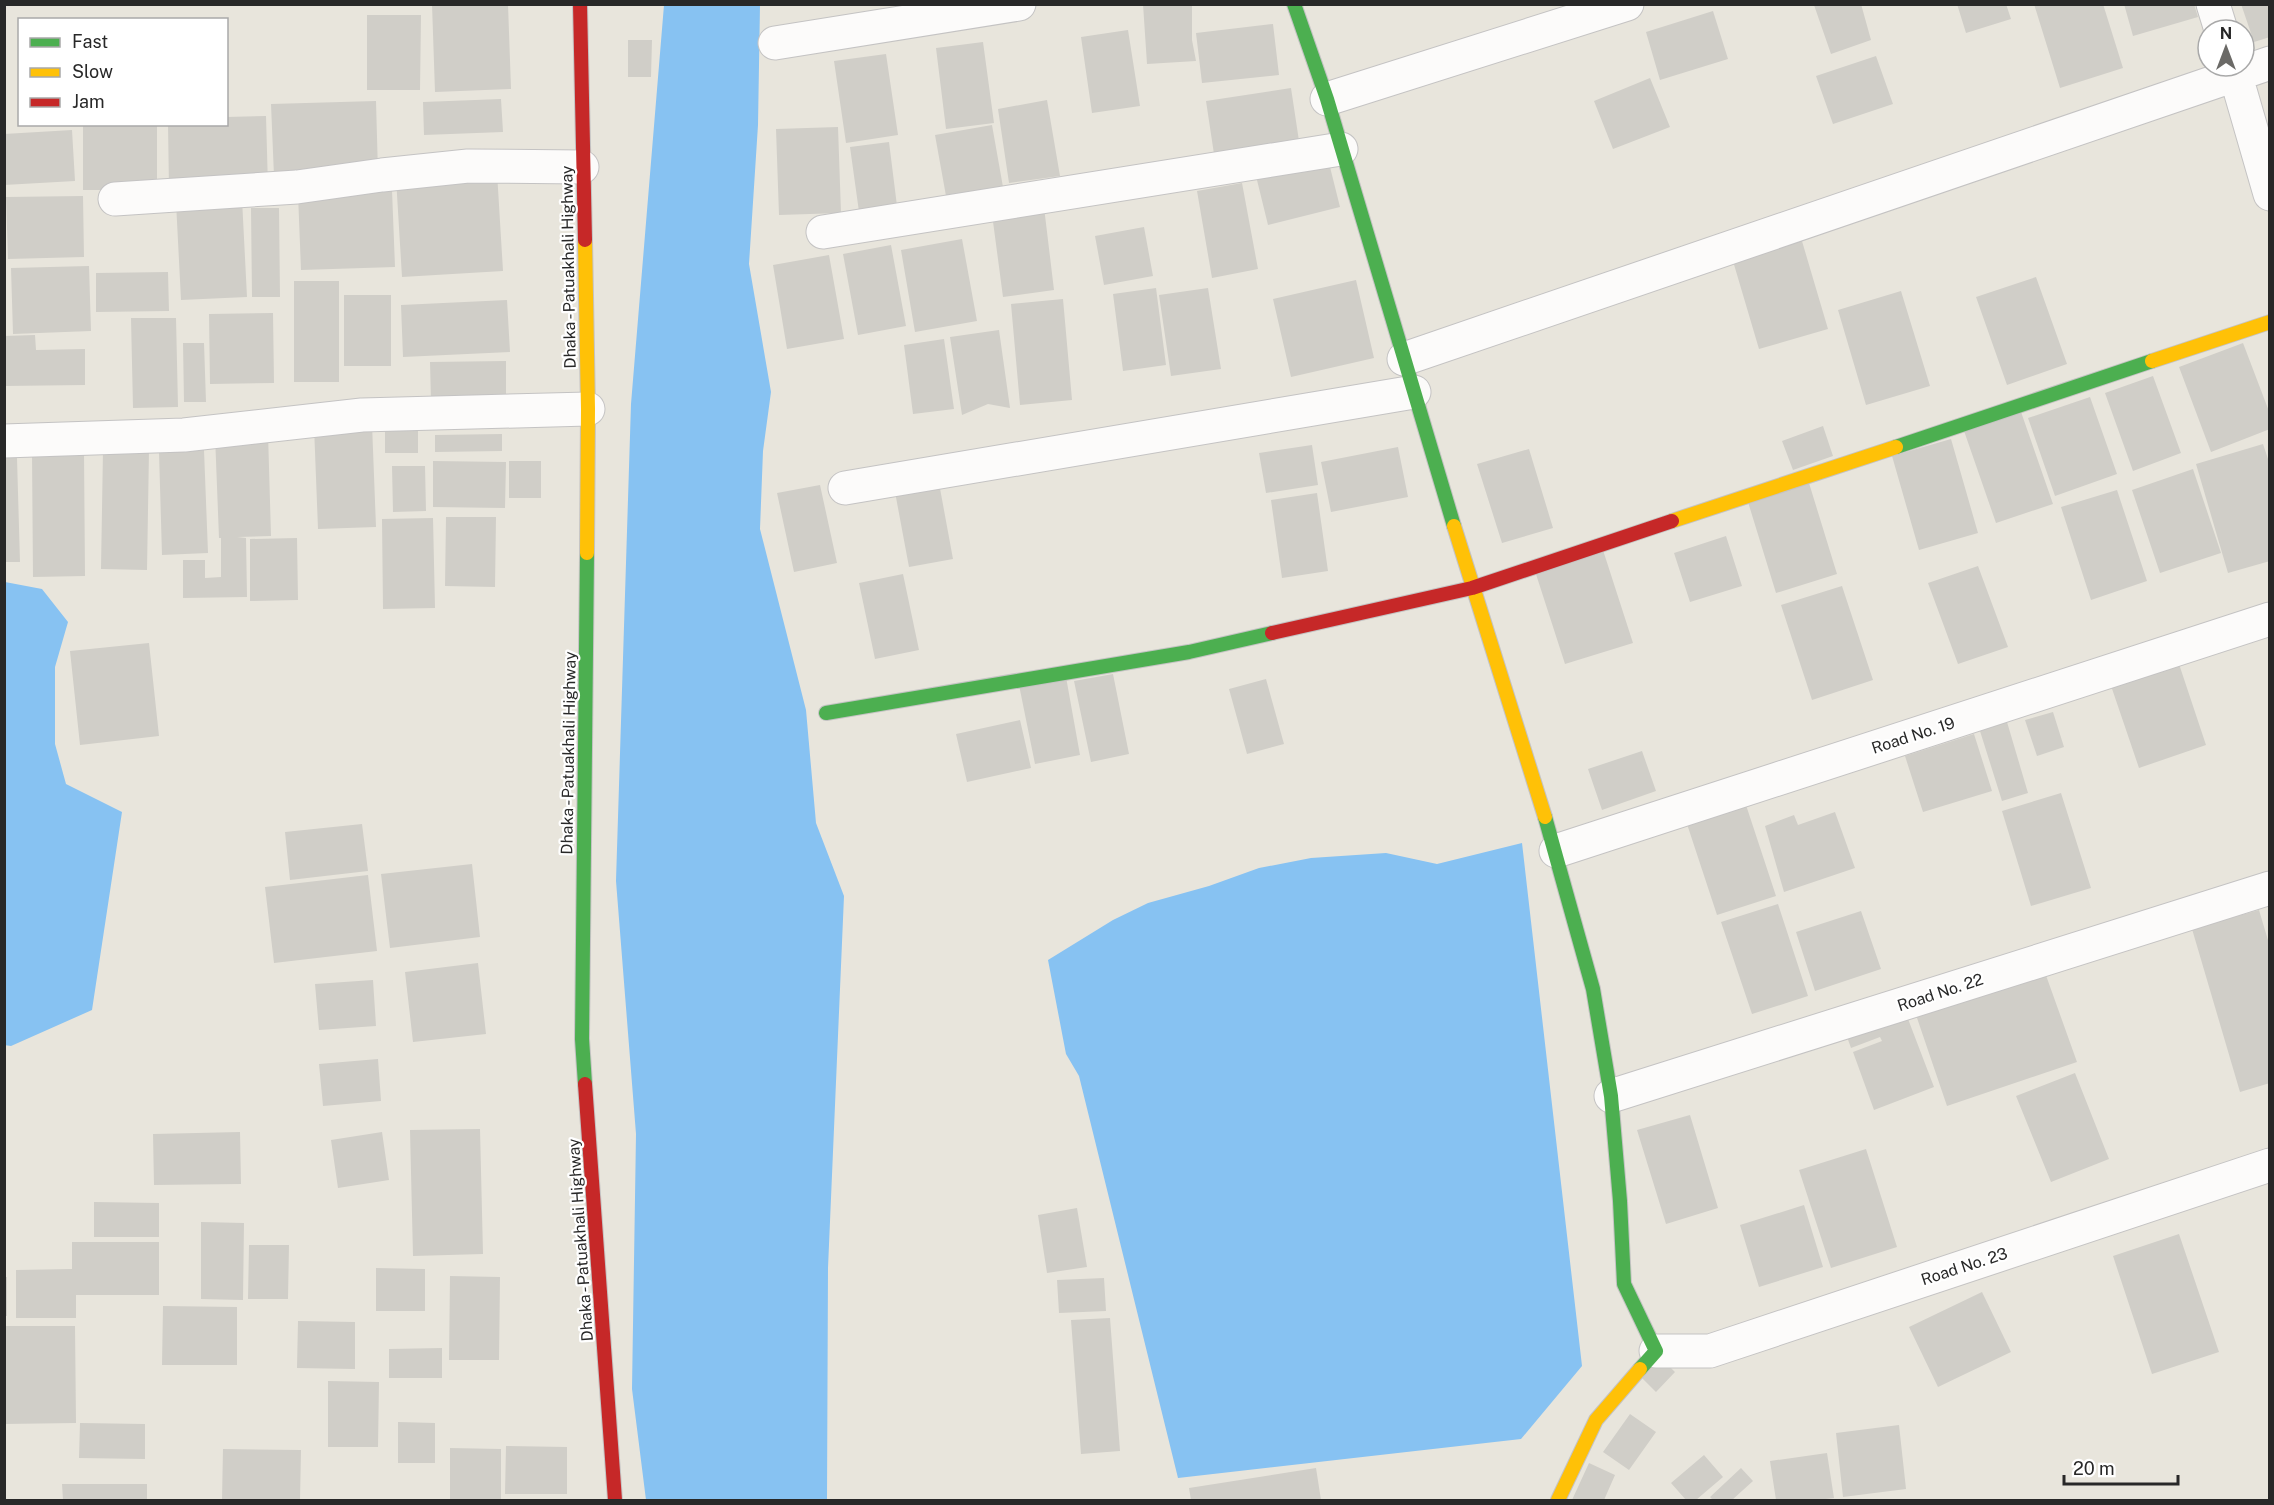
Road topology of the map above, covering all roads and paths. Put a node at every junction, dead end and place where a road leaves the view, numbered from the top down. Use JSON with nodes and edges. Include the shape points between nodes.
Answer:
{"nodes":[{"id":1,"x":580,"y":4,"type":"edge"},
{"id":2,"x":1019,"y":4,"type":"edge"},
{"id":3,"x":1294,"y":4,"type":"edge"},
{"id":4,"x":1627,"y":4,"type":"edge"},
{"id":5,"x":775,"y":43,"type":"dead end"},
{"id":6,"x":2211,"y":78,"type":"edge"},
{"id":7,"x":2236,"y":78,"type":"edge"},
{"id":8,"x":1328,"y":99,"type":"junction"},
{"id":9,"x":1341,"y":149,"type":"junction"},
{"id":10,"x":582,"y":167,"type":"junction"},
{"id":11,"x":2270,"y":194,"type":"edge"},
{"id":12,"x":115,"y":199,"type":"dead end"},
{"id":13,"x":823,"y":232,"type":"dead end"},
{"id":14,"x":2270,"y":322,"type":"edge"},
{"id":15,"x":1404,"y":359,"type":"junction"},
{"id":16,"x":1414,"y":392,"type":"junction"},
{"id":17,"x":588,"y":409,"type":"junction"},
{"id":18,"x":4,"y":441,"type":"edge"},
{"id":19,"x":846,"y":488,"type":"dead end"},
{"id":20,"x":1472,"y":588,"type":"junction"},
{"id":21,"x":2270,"y":620,"type":"edge"},
{"id":22,"x":826,"y":713,"type":"dead end"},
{"id":23,"x":1556,"y":851,"type":"junction"},
{"id":24,"x":2270,"y":888,"type":"edge"},
{"id":25,"x":1611,"y":1096,"type":"junction"},
{"id":26,"x":2270,"y":1165,"type":"edge"},
{"id":27,"x":1656,"y":1351,"type":"junction"},
{"id":28,"x":615,"y":1500,"type":"edge"},
{"id":29,"x":1558,"y":1500,"type":"edge"}],
"edges":[{"from":1,"to":10,"type":"main road","name":"Dhaka - Patuakhali Highway"},
{"from":2,"to":5,"type":"street"},
{"from":3,"to":8,"type":"main road"},
{"from":4,"to":8,"type":"street"},
{"from":6,"to":15,"type":"street"},
{"from":7,"to":11,"type":"street"},
{"from":8,"to":9,"type":"main road"},
{"from":9,"to":13,"type":"street"},
{"from":9,"to":15,"type":"main road"},
{"from":10,"to":12,"type":"street","via":[[468,166],[297,187]]},
{"from":10,"to":17,"type":"main road","name":"Dhaka - Patuakhali Highway"},
{"from":14,"to":20,"type":"main road"},
{"from":15,"to":16,"type":"main road"},
{"from":16,"to":19,"type":"street"},
{"from":16,"to":20,"type":"main road"},
{"from":17,"to":18,"type":"street","via":[[362,415],[184,435]]},
{"from":17,"to":28,"type":"main road","name":"Dhaka - Patuakhali Highway","via":[[582,1039]]},
{"from":20,"to":22,"type":"main road","via":[[1189,652]]},
{"from":20,"to":23,"type":"main road"},
{"from":21,"to":23,"type":"street","name":"Road No. 19"},
{"from":23,"to":25,"type":"main road","via":[[1593,989]]},
{"from":24,"to":25,"type":"street","name":"Road No. 22"},
{"from":25,"to":27,"type":"main road","via":[[1624,1284]]},
{"from":26,"to":27,"type":"street","name":"Road No. 23","via":[[1710,1351]]},
{"from":27,"to":29,"type":"main road","via":[[1596,1420]]}]}
